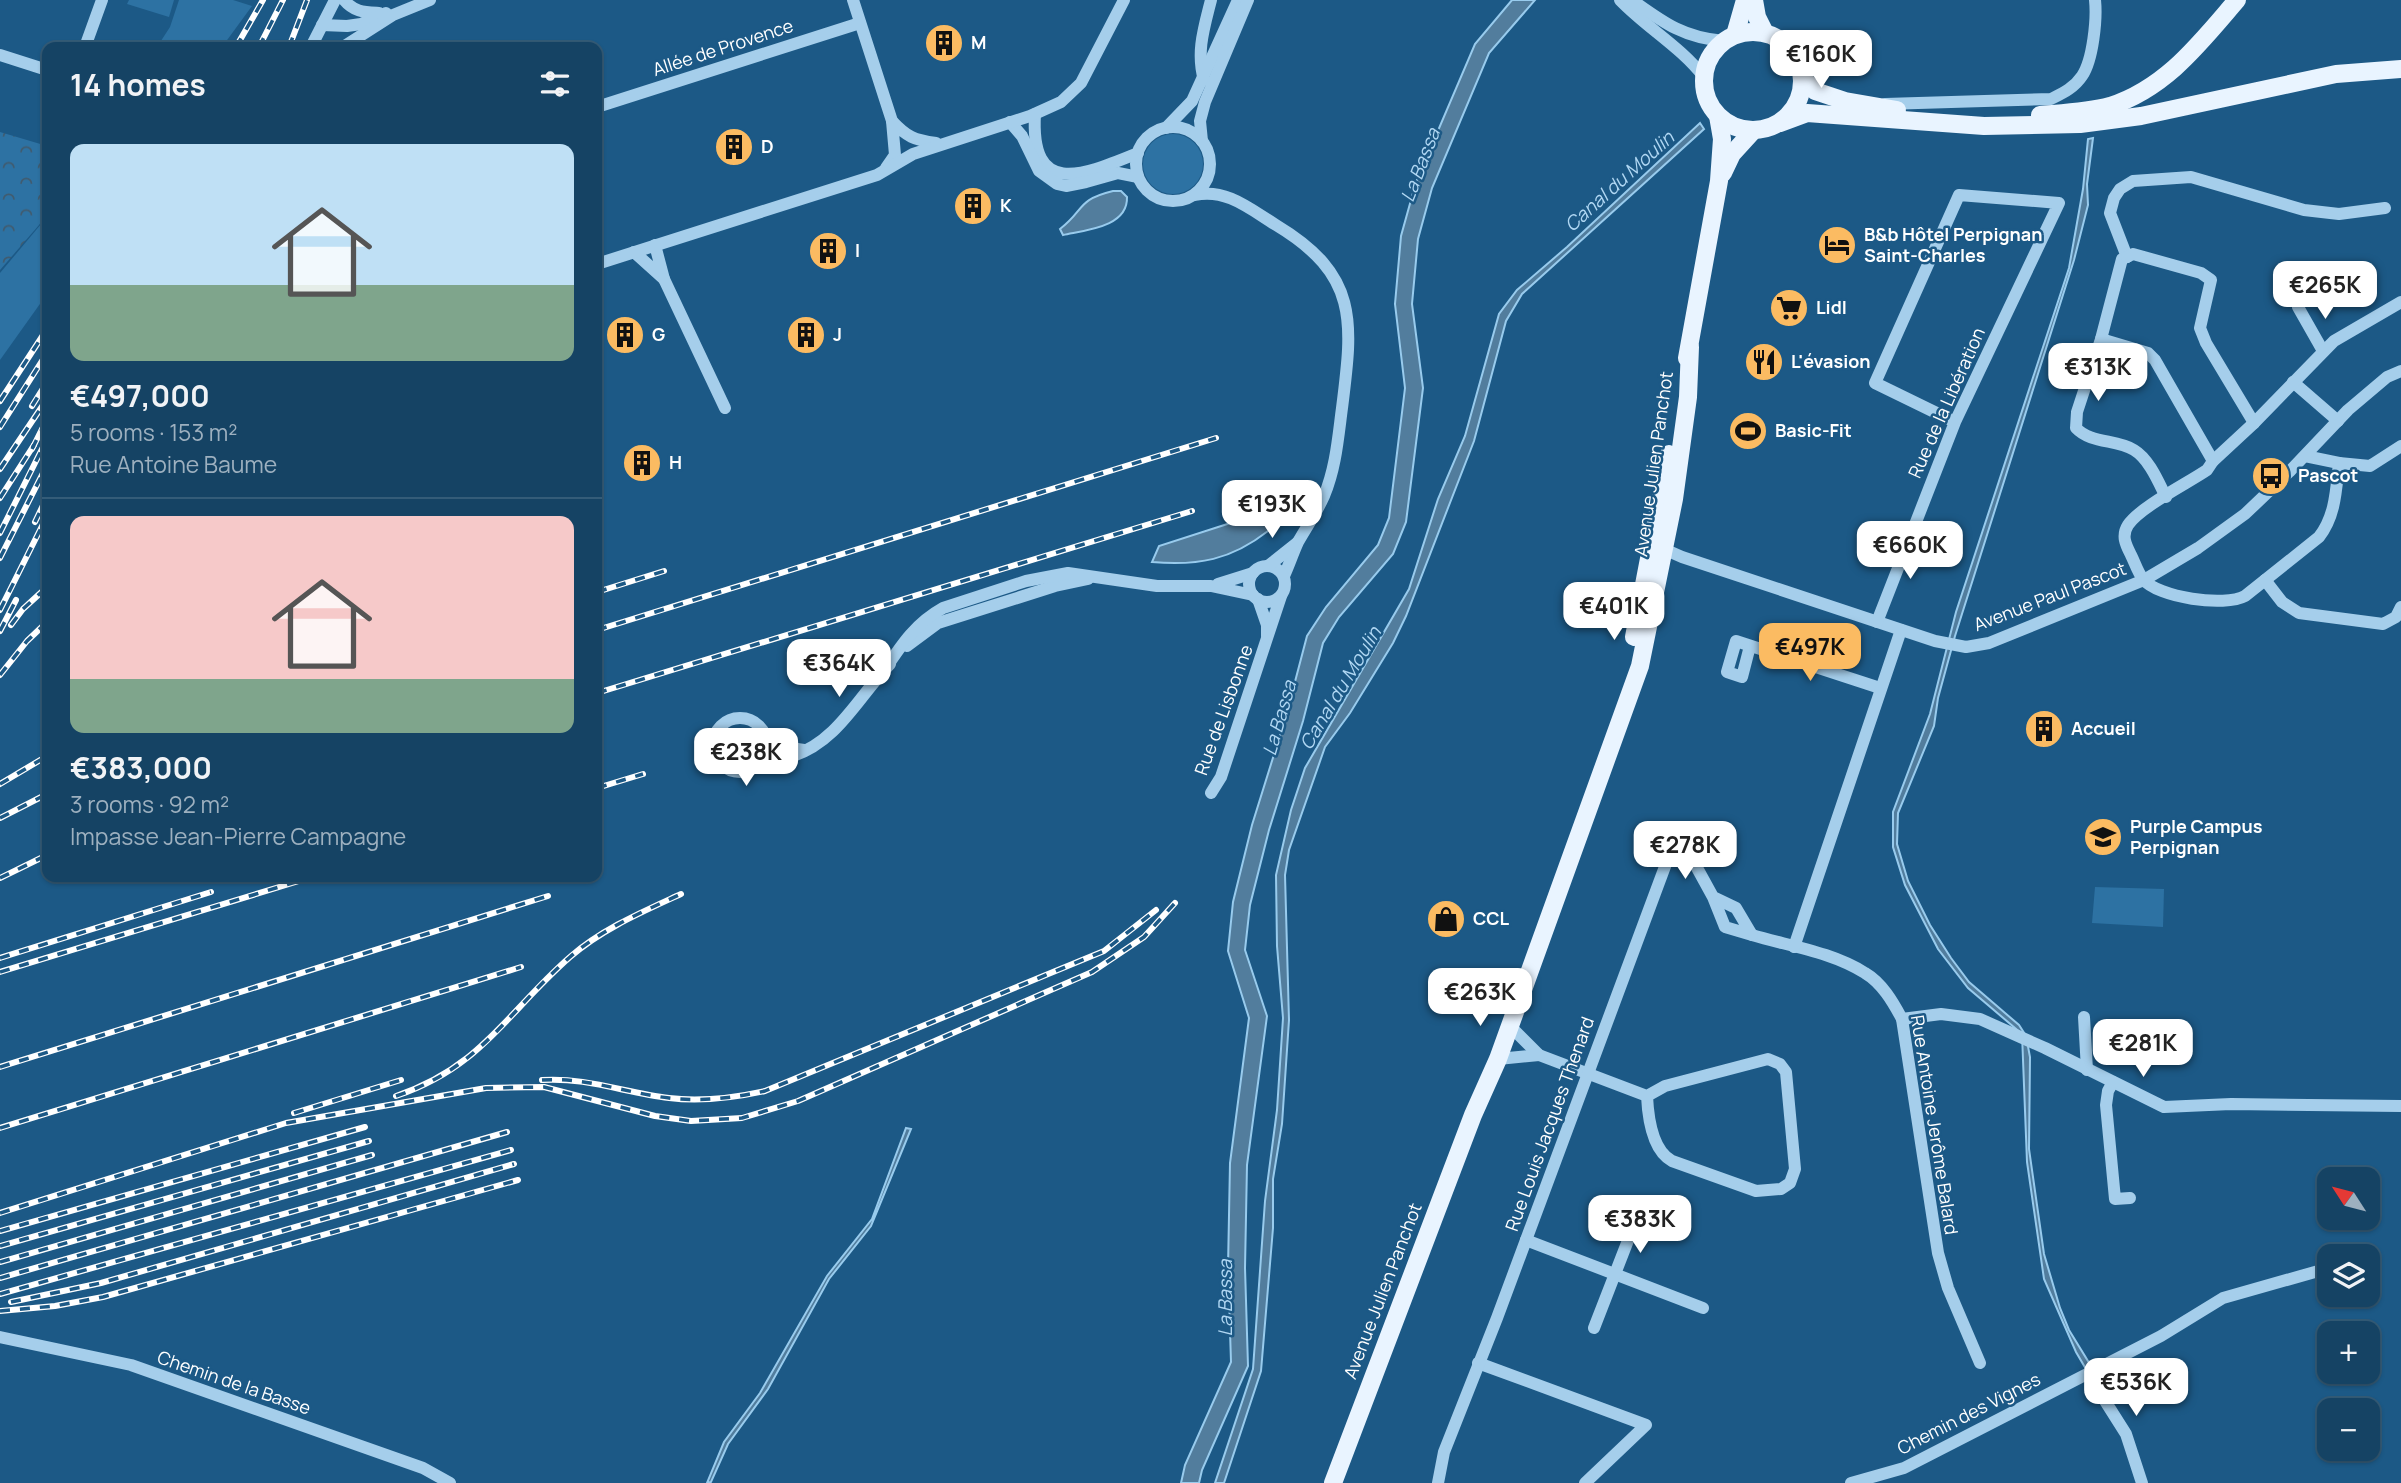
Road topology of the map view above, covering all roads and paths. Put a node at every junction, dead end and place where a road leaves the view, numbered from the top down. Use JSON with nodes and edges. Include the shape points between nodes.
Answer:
{"nodes":[{"id":1,"x":102,"y":0,"type":"edge"},
{"id":2,"x":335,"y":0,"type":"edge"},
{"id":3,"x":344,"y":0,"type":"edge"},
{"id":4,"x":430,"y":0,"type":"edge"},
{"id":5,"x":853,"y":0,"type":"edge"},
{"id":6,"x":1124,"y":0,"type":"edge"},
{"id":7,"x":1211,"y":0,"type":"edge"},
{"id":8,"x":1238,"y":0,"type":"edge"},
{"id":9,"x":1248,"y":0,"type":"edge"},
{"id":10,"x":1620,"y":0,"type":"edge"},
{"id":11,"x":1632,"y":0,"type":"edge"},
{"id":12,"x":1745,"y":0,"type":"edge"},
{"id":13,"x":1754,"y":0,"type":"edge"},
{"id":14,"x":2095,"y":0,"type":"edge"},
{"id":15,"x":2236,"y":0,"type":"edge"},
{"id":16,"x":388,"y":14,"type":"junction"},
{"id":17,"x":860,"y":23,"type":"junction"},
{"id":18,"x":320,"y":30,"type":"junction"},
{"id":19,"x":1765,"y":33,"type":"junction"},
{"id":20,"x":1730,"y":38,"type":"junction"},
{"id":21,"x":87,"y":42,"type":"edge"},
{"id":22,"x":314,"y":42,"type":"edge"},
{"id":23,"x":323,"y":42,"type":"edge"},
{"id":24,"x":350,"y":42,"type":"edge"},
{"id":25,"x":0,"y":55,"type":"edge"},
{"id":26,"x":42,"y":68,"type":"edge"},
{"id":27,"x":2401,"y":69,"type":"edge"},
{"id":28,"x":1704,"y":77,"type":"junction"},
{"id":29,"x":1803,"y":78,"type":"junction"},
{"id":30,"x":1204,"y":80,"type":"junction"},
{"id":31,"x":602,"y":105,"type":"edge"},
{"id":32,"x":1871,"y":105,"type":"junction"},
{"id":33,"x":1035,"y":114,"type":"junction"},
{"id":34,"x":1718,"y":116,"type":"junction"},
{"id":35,"x":892,"y":121,"type":"junction"},
{"id":36,"x":1010,"y":122,"type":"junction"},
{"id":37,"x":1780,"y":123,"type":"junction"},
{"id":38,"x":1166,"y":128,"type":"junction"},
{"id":39,"x":1753,"y":131,"type":"junction"},
{"id":40,"x":1202,"y":141,"type":"junction"},
{"id":41,"x":939,"y":144,"type":"junction"},
{"id":42,"x":1138,"y":153,"type":"junction"},
{"id":43,"x":1211,"y":167,"type":"junction"},
{"id":44,"x":877,"y":175,"type":"junction"},
{"id":45,"x":1138,"y":177,"type":"junction"},
{"id":46,"x":1719,"y":181,"type":"junction"},
{"id":47,"x":1195,"y":195,"type":"junction"},
{"id":48,"x":1229,"y":197,"type":"junction"},
{"id":49,"x":2385,"y":208,"type":"dead end"},
{"id":50,"x":655,"y":245,"type":"junction"},
{"id":51,"x":634,"y":252,"type":"junction"},
{"id":52,"x":2127,"y":257,"type":"junction"},
{"id":53,"x":602,"y":262,"type":"edge"},
{"id":54,"x":664,"y":279,"type":"junction"},
{"id":55,"x":2401,"y":302,"type":"edge"},
{"id":56,"x":2298,"y":307,"type":"dead end"},
{"id":57,"x":2101,"y":339,"type":"junction"},
{"id":58,"x":2323,"y":352,"type":"junction"},
{"id":59,"x":2401,"y":370,"type":"edge"},
{"id":60,"x":2293,"y":382,"type":"junction"},
{"id":61,"x":725,"y":408,"type":"dead end"},
{"id":62,"x":2338,"y":421,"type":"junction"},
{"id":63,"x":1955,"y":422,"type":"junction"},
{"id":64,"x":2254,"y":423,"type":"junction"},
{"id":65,"x":2401,"y":446,"type":"edge"},
{"id":66,"x":2305,"y":456,"type":"junction"},
{"id":67,"x":2213,"y":461,"type":"junction"},
{"id":68,"x":2339,"y":463,"type":"junction"},
{"id":69,"x":2166,"y":496,"type":"junction"},
{"id":70,"x":1298,"y":543,"type":"junction"},
{"id":71,"x":1658,"y":547,"type":"junction"},
{"id":72,"x":1268,"y":566,"type":"junction"},
{"id":73,"x":1253,"y":573,"type":"junction"},
{"id":74,"x":1284,"y":576,"type":"junction"},
{"id":75,"x":2144,"y":580,"type":"junction"},
{"id":76,"x":2265,"y":580,"type":"junction"},
{"id":77,"x":1210,"y":586,"type":"junction"},
{"id":78,"x":1255,"y":597,"type":"junction"},
{"id":79,"x":1281,"y":597,"type":"junction"},
{"id":80,"x":2401,"y":607,"type":"edge"},
{"id":81,"x":1877,"y":622,"type":"junction"},
{"id":82,"x":1901,"y":630,"type":"junction"},
{"id":83,"x":1268,"y":639,"type":"junction"},
{"id":84,"x":1751,"y":646,"type":"dead end"},
{"id":85,"x":1880,"y":688,"type":"junction"},
{"id":86,"x":766,"y":738,"type":"junction"},
{"id":87,"x":808,"y":750,"type":"junction"},
{"id":88,"x":761,"y":763,"type":"junction"},
{"id":89,"x":1212,"y":793,"type":"dead end"},
{"id":90,"x":1713,"y":897,"type":"junction"},
{"id":91,"x":1752,"y":935,"type":"junction"},
{"id":92,"x":1794,"y":947,"type":"junction"},
{"id":93,"x":1534,"y":960,"type":"junction"},
{"id":94,"x":2084,"y":1017,"type":"dead end"},
{"id":95,"x":1902,"y":1019,"type":"junction"},
{"id":96,"x":1510,"y":1026,"type":"junction"},
{"id":97,"x":1539,"y":1055,"type":"junction"},
{"id":98,"x":1498,"y":1059,"type":"junction"},
{"id":99,"x":2087,"y":1070,"type":"junction"},
{"id":100,"x":1588,"y":1073,"type":"junction"},
{"id":101,"x":2113,"y":1082,"type":"junction"},
{"id":102,"x":1647,"y":1096,"type":"junction"},
{"id":103,"x":2401,"y":1106,"type":"edge"},
{"id":104,"x":1473,"y":1115,"type":"junction"},
{"id":105,"x":2130,"y":1198,"type":"dead end"},
{"id":106,"x":1634,"y":1225,"type":"dead end"},
{"id":107,"x":1526,"y":1240,"type":"junction"},
{"id":108,"x":2317,"y":1271,"type":"edge"},
{"id":109,"x":1615,"y":1274,"type":"junction"},
{"id":110,"x":1703,"y":1308,"type":"dead end"},
{"id":111,"x":1594,"y":1328,"type":"dead end"},
{"id":112,"x":0,"y":1337,"type":"edge"},
{"id":113,"x":1478,"y":1363,"type":"junction"},
{"id":114,"x":1979,"y":1363,"type":"dead end"},
{"id":115,"x":2088,"y":1374,"type":"junction"},
{"id":116,"x":450,"y":1483,"type":"edge"},
{"id":117,"x":1333,"y":1483,"type":"edge"},
{"id":118,"x":1438,"y":1483,"type":"edge"},
{"id":119,"x":1585,"y":1483,"type":"edge"},
{"id":120,"x":1851,"y":1483,"type":"edge"},
{"id":121,"x":2141,"y":1483,"type":"edge"}],
"edges":[{"from":1,"to":21,"type":"street"},
{"from":2,"to":18,"type":"street"},
{"from":3,"to":16,"type":"street","via":[[361,12]]},
{"from":4,"to":16,"type":"street"},
{"from":5,"to":17,"type":"street"},
{"from":6,"to":33,"type":"street","via":[[1081,83],[1061,102]]},
{"from":7,"to":30,"type":"street","via":[[1199,63]]},
{"from":8,"to":30,"type":"street"},
{"from":9,"to":40,"type":"street","via":[[1205,103],[1200,121]]},
{"from":10,"to":28,"type":"street","via":[[1689,58]]},
{"from":11,"to":20,"type":"street","via":[[1677,31],[1703,39]]},
{"from":12,"to":20,"type":"main road"},
{"from":13,"to":19,"type":"main road"},
{"from":14,"to":32,"type":"street","via":[[2092,45],[2083,75],[2068,91],[2051,99]]},
{"from":15,"to":32,"type":"main road","via":[[2165,77],[2109,106],[1994,115]]},
{"from":16,"to":18,"type":"street","via":[[361,24]]},
{"from":16,"to":24,"type":"street"},
{"from":17,"to":31,"type":"street","name":"Allée de Provence"},
{"from":17,"to":35,"type":"street"},
{"from":18,"to":22,"type":"street"},
{"from":18,"to":23,"type":"street"},
{"from":19,"to":20,"type":"main road"},
{"from":19,"to":29,"type":"main road","via":[[1791,50]]},
{"from":20,"to":28,"type":"main road","via":[[1710,57]]},
{"from":25,"to":26,"type":"street"},
{"from":27,"to":37,"type":"main road","via":[[2336,74],[2141,116],[2080,124],[1984,126],[1807,113]]},
{"from":28,"to":34,"type":"main road","via":[[1707,98]]},
{"from":29,"to":32,"type":"main road","via":[[1815,91]]},
{"from":29,"to":37,"type":"main road","via":[[1801,96]]},
{"from":30,"to":38,"type":"street","via":[[1192,102]]},
{"from":33,"to":36,"type":"street"},
{"from":33,"to":42,"type":"street","via":[[1034,135],[1042,161],[1059,174],[1076,174]]},
{"from":34,"to":39,"type":"main road","via":[[1734,127]]},
{"from":34,"to":46,"type":"main road","name":"Avenue Julien Panchot","via":[[1722,139]]},
{"from":35,"to":41,"type":"street","via":[[905,135]]},
{"from":35,"to":44,"type":"street","via":[[895,155]]},
{"from":36,"to":41,"type":"street"},
{"from":36,"to":45,"type":"street","via":[[1039,171],[1057,184],[1066,186],[1118,173]]},
{"from":37,"to":39,"type":"main road"},
{"from":38,"to":40,"type":"street","via":[[1186,129]]},
{"from":38,"to":42,"type":"street","via":[[1148,137]]},
{"from":39,"to":46,"type":"main road","name":"Avenue Julien Panchot","via":[[1732,154]]},
{"from":40,"to":43,"type":"street"},
{"from":41,"to":44,"type":"street"},
{"from":42,"to":45,"type":"street"},
{"from":43,"to":47,"type":"street"},
{"from":43,"to":48,"type":"street"},
{"from":44,"to":50,"type":"street"},
{"from":45,"to":47,"type":"street","via":[[1146,190],[1161,200],[1178,202]]},
{"from":46,"to":71,"type":"main road","name":"Avenue Julien Panchot"},
{"from":47,"to":48,"type":"street","via":[[1207,192]]},
{"from":48,"to":70,"type":"street","via":[[1310,248],[1338,285],[1347,312],[1348,359],[1334,465],[1320,504]]},
{"from":49,"to":52,"type":"street","via":[[2347,214],[2304,211],[2190,177],[2133,181],[2120,189],[2110,213]]},
{"from":50,"to":51,"type":"street"},
{"from":50,"to":54,"type":"street"},
{"from":51,"to":53,"type":"street"},
{"from":51,"to":54,"type":"street"},
{"from":52,"to":57,"type":"street","via":[[2122,259]]},
{"from":52,"to":64,"type":"street","via":[[2133,254],[2201,272],[2211,280],[2200,328]]},
{"from":54,"to":61,"type":"street"},
{"from":55,"to":58,"type":"street"},
{"from":56,"to":58,"type":"street"},
{"from":57,"to":67,"type":"street","via":[[2148,353],[2155,360]]},
{"from":57,"to":69,"type":"street","via":[[2076,428],[2083,435],[2133,449],[2146,461]]},
{"from":58,"to":60,"type":"street"},
{"from":59,"to":62,"type":"street","name":"Avenue Paul Pascot"},
{"from":60,"to":62,"type":"street"},
{"from":60,"to":64,"type":"street"},
{"from":62,"to":66,"type":"street","name":"Avenue Paul Pascot"},
{"from":63,"to":63,"type":"street","name":"Rue de la Libération","via":[[2059,203],[1959,195],[1875,383]]},
{"from":63,"to":81,"type":"street","name":"Rue de la Libération"},
{"from":64,"to":67,"type":"street"},
{"from":65,"to":68,"type":"street","via":[[2370,466]]},
{"from":66,"to":68,"type":"street"},
{"from":66,"to":75,"type":"street","name":"Avenue Paul Pascot","via":[[2245,514]]},
{"from":67,"to":69,"type":"street","via":[[2207,470]]},
{"from":68,"to":76,"type":"street","via":[[2328,526]]},
{"from":69,"to":75,"type":"street","via":[[2127,526],[2123,540]]},
{"from":70,"to":72,"type":"street"},
{"from":70,"to":74,"type":"street"},
{"from":71,"to":81,"type":"street","name":"Avenue Paul Pascot"},
{"from":71,"to":93,"type":"main road","name":"Avenue Julien Panchot","via":[[1610,747]]},
{"from":72,"to":73,"type":"street"},
{"from":72,"to":74,"type":"street"},
{"from":73,"to":77,"type":"street"},
{"from":73,"to":78,"type":"street","via":[[1249,584]]},
{"from":74,"to":79,"type":"street"},
{"from":75,"to":76,"type":"street","via":[[2165,593],[2225,602],[2237,601]]},
{"from":75,"to":82,"type":"street","name":"Avenue Paul Pascot","via":[[1989,643],[1966,647]]},
{"from":76,"to":80,"type":"street","via":[[2282,602],[2299,613],[2383,624],[2396,617]]},
{"from":77,"to":78,"type":"street"},
{"from":77,"to":87,"type":"street","via":[[1157,586],[1068,573],[943,608],[916,626],[833,733]]},
{"from":78,"to":79,"type":"street","via":[[1270,602]]},
{"from":78,"to":83,"type":"street"},
{"from":79,"to":83,"type":"street","name":"Rue de Lisbonne"},
{"from":81,"to":82,"type":"street","name":"Avenue Paul Pascot"},
{"from":82,"to":85,"type":"street"},
{"from":83,"to":89,"type":"street","name":"Rue de Lisbonne"},
{"from":84,"to":85,"type":"street"},
{"from":85,"to":92,"type":"street"},
{"from":86,"to":87,"type":"street","via":[[777,746]]},
{"from":86,"to":88,"type":"street"},
{"from":86,"to":88,"type":"street","via":[[758,725],[736,719],[723,724],[713,744],[718,761],[733,771],[748,771]]},
{"from":87,"to":88,"type":"street"},
{"from":90,"to":91,"type":"street","name":"Rue Louis Jacques Thenard","via":[[1736,908]]},
{"from":90,"to":91,"type":"street","name":"Rue Louis Jacques Thenard","via":[[1725,927]]},
{"from":90,"to":100,"type":"street","name":"Rue Louis Jacques Thenard","via":[[1685,846],[1673,845]]},
{"from":91,"to":92,"type":"street","name":"Rue Louis Jacques Thenard"},
{"from":92,"to":95,"type":"street","name":"Rue Antoine Jerôme Balard","via":[[1829,956],[1867,974],[1890,997]]},
{"from":93,"to":96,"type":"main road","name":"Avenue Julien Panchot"},
{"from":93,"to":104,"type":"main road","name":"Avenue Julien Panchot","via":[[1509,1007]]},
{"from":94,"to":99,"type":"street"},
{"from":95,"to":99,"type":"street","via":[[1941,1014],[1980,1019]]},
{"from":95,"to":114,"type":"street","name":"Rue Antoine Jerôme Balard","via":[[1938,1254]]},
{"from":96,"to":97,"type":"street"},
{"from":96,"to":98,"type":"main road","name":"Avenue Julien Panchot"},
{"from":97,"to":98,"type":"street"},
{"from":97,"to":100,"type":"street"},
{"from":98,"to":104,"type":"main road","name":"Avenue Julien Panchot"},
{"from":99,"to":101,"type":"street"},
{"from":100,"to":102,"type":"street"},
{"from":100,"to":107,"type":"street","name":"Rue Louis Jacques Thenard"},
{"from":101,"to":103,"type":"street","via":[[2164,1107]]},
{"from":101,"to":105,"type":"street","via":[[2106,1105],[2115,1199]]},
{"from":102,"to":102,"type":"street","via":[[1662,1155],[1756,1191],[1781,1189],[1790,1183],[1795,1169],[1786,1072],[1780,1064],[1768,1059],[1665,1086]]},
{"from":104,"to":117,"type":"main road","name":"Avenue Julien Panchot"},
{"from":106,"to":109,"type":"street"},
{"from":107,"to":109,"type":"street"},
{"from":107,"to":113,"type":"street","name":"Rue Louis Jacques Thenard"},
{"from":108,"to":115,"type":"street","name":"Chemin des Vignes","via":[[2223,1298]]},
{"from":109,"to":110,"type":"street"},
{"from":109,"to":111,"type":"street"},
{"from":112,"to":116,"type":"street","name":"Chemin de la Basse","via":[[131,1365],[423,1468]]},
{"from":113,"to":118,"type":"street","name":"Rue Louis Jacques Thenard","via":[[1444,1452]]},
{"from":113,"to":119,"type":"street","via":[[1646,1425]]},
{"from":115,"to":120,"type":"street","name":"Chemin des Vignes","via":[[1904,1468]]},
{"from":115,"to":121,"type":"street","via":[[2126,1434]]}]}
